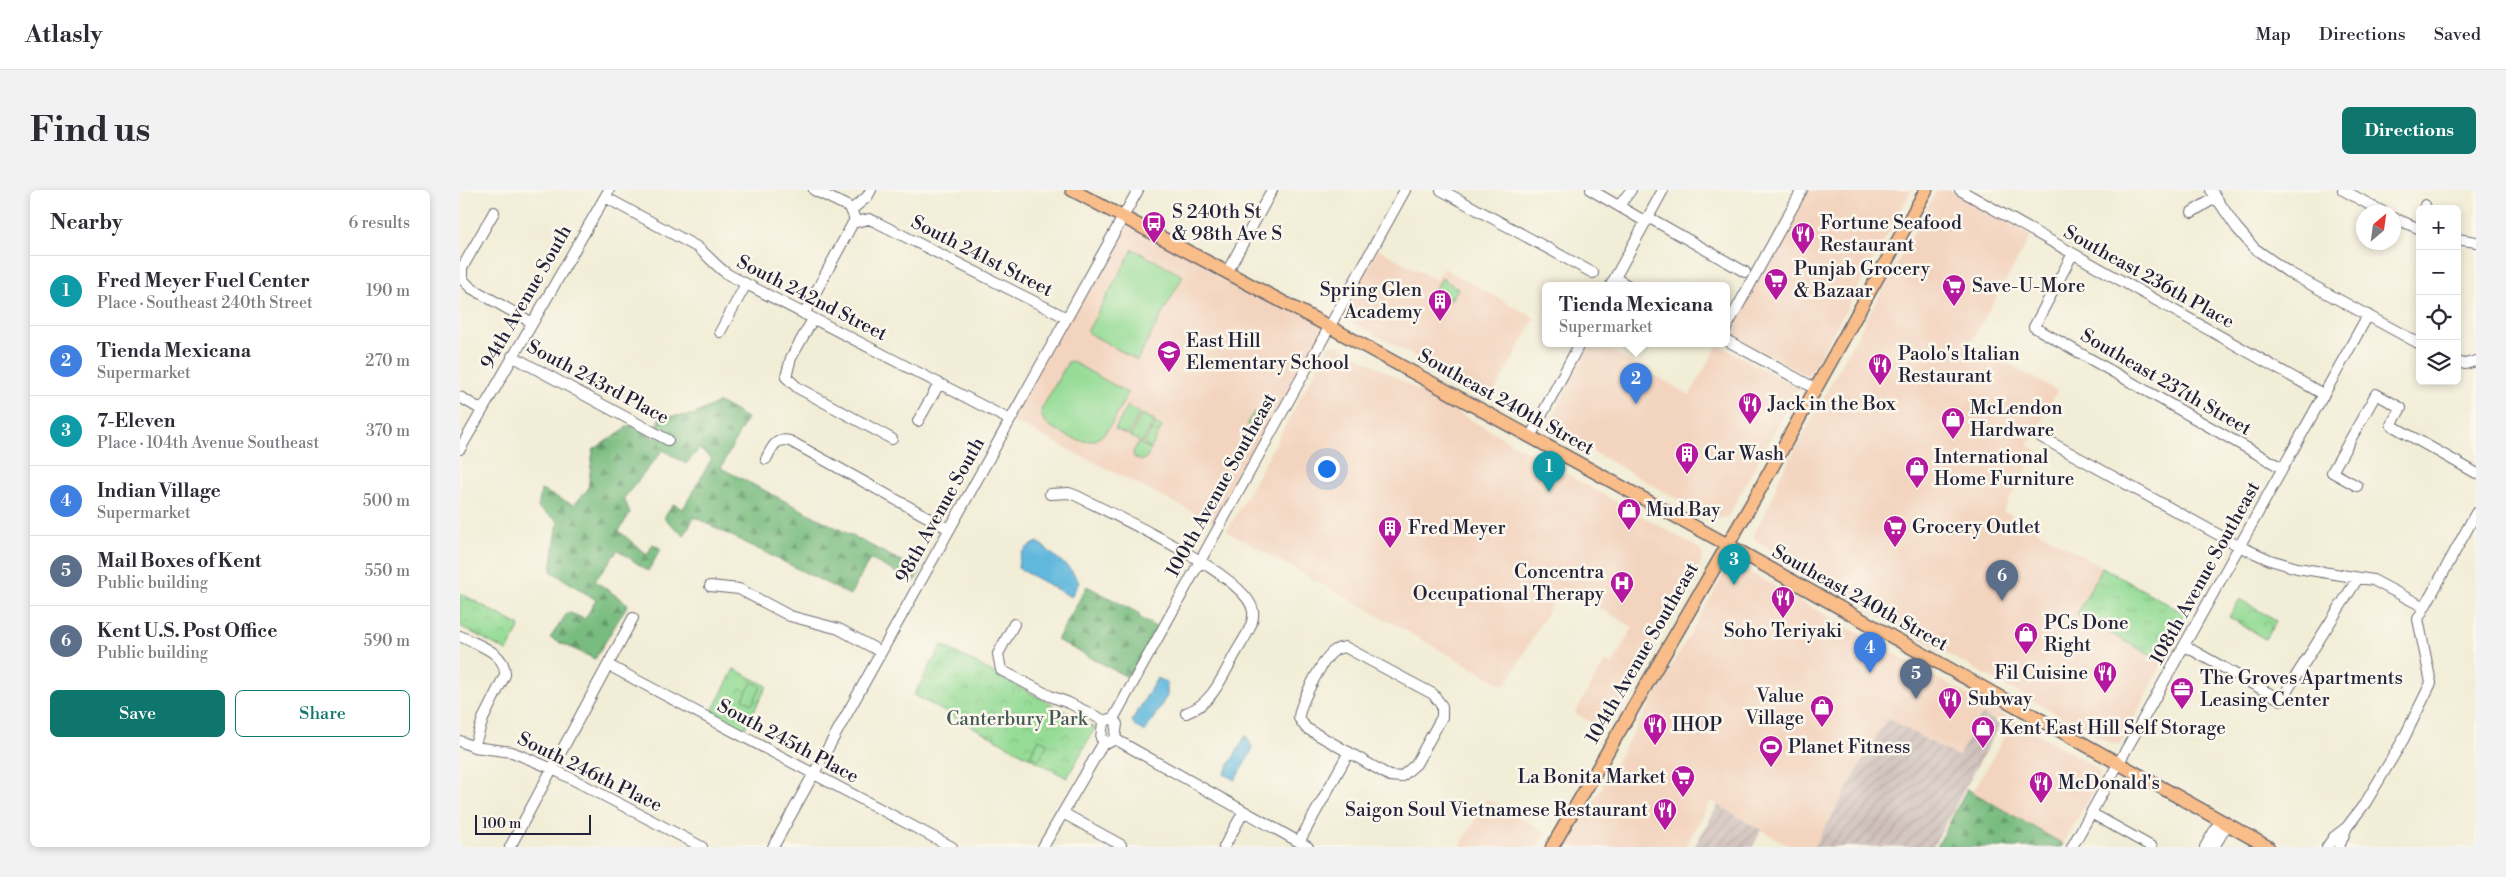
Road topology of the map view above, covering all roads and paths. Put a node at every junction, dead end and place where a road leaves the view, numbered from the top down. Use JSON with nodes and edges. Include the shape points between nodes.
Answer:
{"nodes":[{"id":1,"x":814,"y":190,"type":"edge"},
{"id":2,"x":871,"y":190,"type":"edge"},
{"id":3,"x":1072,"y":190,"type":"edge"},
{"id":4,"x":1138,"y":190,"type":"edge"},
{"id":5,"x":1272,"y":190,"type":"edge"},
{"id":6,"x":1405,"y":190,"type":"edge"},
{"id":7,"x":1441,"y":190,"type":"edge"},
{"id":8,"x":1591,"y":190,"type":"edge"},
{"id":9,"x":1631,"y":190,"type":"edge"},
{"id":10,"x":1663,"y":190,"type":"edge"},
{"id":11,"x":1802,"y":190,"type":"edge"},
{"id":12,"x":1926,"y":190,"type":"edge"},
{"id":13,"x":1960,"y":190,"type":"edge"},
{"id":14,"x":2343,"y":190,"type":"edge"},
{"id":15,"x":607,"y":193,"type":"edge"},
{"id":16,"x":2213,"y":194,"type":"edge"},
{"id":17,"x":2370,"y":205,"type":"edge"},
{"id":18,"x":1619,"y":206,"type":"junction"},
{"id":19,"x":494,"y":212,"type":"dead end"},
{"id":20,"x":2192,"y":212,"type":"dead end"},
{"id":21,"x":853,"y":216,"type":"junction"},
{"id":22,"x":1123,"y":217,"type":"junction"},
{"id":23,"x":1647,"y":219,"type":"junction"},
{"id":24,"x":2401,"y":220,"type":"edge"},
{"id":25,"x":2416,"y":225,"type":"edge"},
{"id":26,"x":2461,"y":240,"type":"edge"},
{"id":27,"x":2476,"y":242,"type":"edge"},
{"id":28,"x":2072,"y":255,"type":"junction"},
{"id":29,"x":1227,"y":272,"type":"junction"},
{"id":30,"x":1745,"y":272,"type":"dead end"},
{"id":31,"x":1612,"y":282,"type":"edge"},
{"id":32,"x":746,"y":284,"type":"junction"},
{"id":33,"x":2368,"y":315,"type":"junction"},
{"id":34,"x":808,"y":316,"type":"junction"},
{"id":35,"x":1067,"y":318,"type":"junction"},
{"id":36,"x":1730,"y":321,"type":"edge"},
{"id":37,"x":531,"y":322,"type":"junction"},
{"id":38,"x":1328,"y":326,"type":"junction"},
{"id":39,"x":720,"y":332,"type":"dead end"},
{"id":40,"x":1730,"y":342,"type":"edge"},
{"id":41,"x":2416,"y":342,"type":"edge"},
{"id":42,"x":1578,"y":347,"type":"edge"},
{"id":43,"x":512,"y":356,"type":"junction"},
{"id":44,"x":2476,"y":361,"type":"edge"},
{"id":45,"x":2461,"y":363,"type":"edge"},
{"id":46,"x":938,"y":384,"type":"junction"},
{"id":47,"x":1816,"y":389,"type":"junction"},
{"id":48,"x":2323,"y":394,"type":"junction"},
{"id":49,"x":460,"y":397,"type":"edge"},
{"id":50,"x":482,"y":410,"type":"junction"},
{"id":51,"x":1010,"y":420,"type":"junction"},
{"id":52,"x":918,"y":421,"type":"dead end"},
{"id":53,"x":1530,"y":437,"type":"junction"},
{"id":54,"x":2040,"y":437,"type":"dead end"},
{"id":55,"x":892,"y":439,"type":"dead end"},
{"id":56,"x":668,"y":440,"type":"dead end"},
{"id":57,"x":460,"y":449,"type":"edge"},
{"id":58,"x":766,"y":459,"type":"dead end"},
{"id":59,"x":2282,"y":468,"type":"junction"},
{"id":60,"x":2476,"y":473,"type":"edge"},
{"id":61,"x":2356,"y":486,"type":"dead end"},
{"id":62,"x":1050,"y":494,"type":"dead end"},
{"id":63,"x":2476,"y":513,"type":"edge"},
{"id":64,"x":949,"y":529,"type":"junction"},
{"id":65,"x":1728,"y":544,"type":"junction"},
{"id":66,"x":2239,"y":546,"type":"junction"},
{"id":67,"x":1200,"y":560,"type":"junction"},
{"id":68,"x":2358,"y":578,"type":"junction"},
{"id":69,"x":710,"y":586,"type":"dead end"},
{"id":70,"x":2424,"y":607,"type":"junction"},
{"id":71,"x":633,"y":618,"type":"dead end"},
{"id":72,"x":1014,"y":624,"type":"dead end"},
{"id":73,"x":460,"y":636,"type":"edge"},
{"id":74,"x":2185,"y":646,"type":"junction"},
{"id":75,"x":881,"y":652,"type":"junction"},
{"id":76,"x":608,"y":665,"type":"junction"},
{"id":77,"x":1186,"y":713,"type":"dead end"},
{"id":78,"x":1109,"y":720,"type":"junction"},
{"id":79,"x":1114,"y":739,"type":"junction"},
{"id":80,"x":460,"y":741,"type":"edge"},
{"id":81,"x":1104,"y":742,"type":"junction"},
{"id":82,"x":474,"y":747,"type":"junction"},
{"id":83,"x":1348,"y":752,"type":"junction"},
{"id":84,"x":2119,"y":765,"type":"junction"},
{"id":85,"x":553,"y":770,"type":"junction"},
{"id":86,"x":813,"y":774,"type":"junction"},
{"id":87,"x":1244,"y":811,"type":"junction"},
{"id":88,"x":1063,"y":812,"type":"junction"},
{"id":89,"x":2091,"y":814,"type":"junction"},
{"id":90,"x":2223,"y":823,"type":"junction"},
{"id":91,"x":2347,"y":827,"type":"junction"},
{"id":92,"x":1304,"y":844,"type":"edge"},
{"id":93,"x":1121,"y":845,"type":"dead end"},
{"id":94,"x":510,"y":847,"type":"edge"},
{"id":95,"x":702,"y":847,"type":"edge"},
{"id":96,"x":772,"y":847,"type":"edge"},
{"id":97,"x":952,"y":847,"type":"edge"},
{"id":98,"x":1043,"y":847,"type":"edge"},
{"id":99,"x":1224,"y":847,"type":"edge"},
{"id":100,"x":1552,"y":847,"type":"edge"},
{"id":101,"x":2072,"y":847,"type":"edge"},
{"id":102,"x":2151,"y":847,"type":"edge"},
{"id":103,"x":2205,"y":847,"type":"edge"},
{"id":104,"x":2214,"y":847,"type":"edge"},
{"id":105,"x":2268,"y":847,"type":"edge"},
{"id":106,"x":2327,"y":847,"type":"edge"},
{"id":107,"x":2339,"y":847,"type":"edge"}],
"edges":[{"from":1,"to":21,"type":"street","name":"South 241st Street"},
{"from":2,"to":21,"type":"street"},
{"from":3,"to":22,"type":"main road","name":"Southeast 240th Street"},
{"from":4,"to":22,"type":"street","name":"98th Avenue South"},
{"from":5,"to":29,"type":"street"},
{"from":6,"to":38,"type":"street","name":"100th Avenue Southeast"},
{"from":7,"to":31,"type":"street"},
{"from":8,"to":18,"type":"street"},
{"from":9,"to":18,"type":"street"},
{"from":10,"to":23,"type":"street"},
{"from":11,"to":36,"type":"street"},
{"from":12,"to":47,"type":"main road","name":"104th Avenue Southeast"},
{"from":13,"to":28,"type":"street","name":"Southeast 236th Place"},
{"from":14,"to":17,"type":"street"},
{"from":15,"to":32,"type":"street","name":"South 242nd Street","via":[[704,252],[716,267]]},
{"from":15,"to":37,"type":"street","name":"94th Avenue South"},
{"from":16,"to":20,"type":"street"},
{"from":16,"to":33,"type":"street","via":[[2254,248],[2288,272]]},
{"from":18,"to":23,"type":"street"},
{"from":19,"to":37,"type":"street","name":"South 243rd Place","via":[[462,268],[462,279],[471,288]]},
{"from":21,"to":34,"type":"street"},
{"from":21,"to":35,"type":"street","name":"South 241st Street","via":[[876,222]]},
{"from":22,"to":29,"type":"main road","name":"Southeast 240th Street"},
{"from":22,"to":35,"type":"street","name":"98th Avenue South"},
{"from":23,"to":30,"type":"street"},
{"from":23,"to":31,"type":"street"},
{"from":24,"to":25,"type":"street"},
{"from":26,"to":27,"type":"street"},
{"from":28,"to":48,"type":"street","name":"Southeast 236th Place"},
{"from":28,"to":59,"type":"street","name":"Southeast 237th Street","via":[[2034,327]]},
{"from":29,"to":38,"type":"main road","name":"Southeast 240th Street"},
{"from":32,"to":34,"type":"street","name":"South 242nd Street"},
{"from":32,"to":39,"type":"street"},
{"from":33,"to":41,"type":"street"},
{"from":33,"to":48,"type":"street","name":"108th Avenue Southeast"},
{"from":34,"to":46,"type":"street","name":"South 242nd Street"},
{"from":34,"to":55,"type":"street","via":[[786,377],[798,388]]},
{"from":35,"to":51,"type":"street","name":"98th Avenue South"},
{"from":37,"to":43,"type":"street","name":"94th Avenue South"},
{"from":38,"to":53,"type":"main road","name":"Southeast 240th Street"},
{"from":38,"to":67,"type":"street","name":"100th Avenue Southeast"},
{"from":40,"to":47,"type":"street"},
{"from":42,"to":53,"type":"street"},
{"from":43,"to":50,"type":"street","name":"94th Avenue South"},
{"from":43,"to":56,"type":"street","name":"South 243rd Place"},
{"from":44,"to":45,"type":"street"},
{"from":46,"to":51,"type":"street","name":"South 242nd Street"},
{"from":46,"to":52,"type":"street"},
{"from":47,"to":65,"type":"main road","name":"104th Avenue Southeast"},
{"from":48,"to":59,"type":"street","name":"108th Avenue Southeast"},
{"from":49,"to":50,"type":"street"},
{"from":50,"to":57,"type":"street","name":"94th Avenue South"},
{"from":51,"to":64,"type":"street","name":"98th Avenue South"},
{"from":53,"to":65,"type":"main road","name":"Southeast 240th Street"},
{"from":54,"to":66,"type":"street"},
{"from":58,"to":64,"type":"street","via":[[775,442],[790,441]]},
{"from":59,"to":66,"type":"street","name":"108th Avenue Southeast"},
{"from":60,"to":61,"type":"street","via":[[2391,425],[2401,408],[2376,394],[2332,472]]},
{"from":62,"to":67,"type":"street","via":[[1077,496]]},
{"from":63,"to":70,"type":"street"},
{"from":64,"to":75,"type":"street","name":"98th Avenue South"},
{"from":65,"to":84,"type":"main road","name":"Southeast 240th Street"},
{"from":65,"to":100,"type":"main road","name":"104th Avenue Southeast"},
{"from":66,"to":68,"type":"street","via":[[2297,568]]},
{"from":66,"to":74,"type":"street","name":"108th Avenue Southeast"},
{"from":67,"to":77,"type":"street","via":[[1241,592],[1252,608],[1251,625],[1209,698],[1200,707]]},
{"from":67,"to":78,"type":"street","name":"100th Avenue Southeast"},
{"from":68,"to":70,"type":"street","via":[[2373,580]]},
{"from":68,"to":74,"type":"street","via":[[2282,700]]},
{"from":69,"to":75,"type":"street","via":[[739,589],[790,616],[839,630]]},
{"from":70,"to":91,"type":"street","via":[[2418,619],[2431,682],[2403,740]]},
{"from":71,"to":76,"type":"street"},
{"from":72,"to":78,"type":"street","via":[[999,650],[1001,670],[1050,696]]},
{"from":73,"to":82,"type":"street","via":[[495,654],[504,663],[505,675],[483,719]]},
{"from":74,"to":84,"type":"street","name":"108th Avenue Southeast"},
{"from":75,"to":86,"type":"street","name":"98th Avenue South"},
{"from":76,"to":85,"type":"street"},
{"from":76,"to":86,"type":"street","name":"South 245th Place"},
{"from":78,"to":79,"type":"street","via":[[1117,724]]},
{"from":78,"to":81,"type":"street","via":[[1101,738]]},
{"from":79,"to":81,"type":"street","via":[[1110,743]]},
{"from":79,"to":87,"type":"street"},
{"from":80,"to":82,"type":"street","name":"South 246th Place"},
{"from":81,"to":88,"type":"street"},
{"from":82,"to":85,"type":"street","name":"South 246th Place","via":[[512,752]]},
{"from":83,"to":83,"type":"street","via":[[1306,728],[1299,718],[1301,704],[1329,655],[1345,647],[1433,694],[1442,706],[1442,717],[1416,764],[1401,777],[1390,776]]},
{"from":83,"to":92,"type":"street"},
{"from":84,"to":89,"type":"street","name":"108th Avenue Southeast"},
{"from":84,"to":90,"type":"main road","name":"Southeast 240th Street"},
{"from":85,"to":94,"type":"street"},
{"from":85,"to":95,"type":"street","name":"South 246th Place"},
{"from":86,"to":96,"type":"street","name":"98th Avenue South"},
{"from":86,"to":97,"type":"street","name":"South 245th Place"},
{"from":87,"to":92,"type":"street"},
{"from":87,"to":99,"type":"street"},
{"from":88,"to":93,"type":"street"},
{"from":88,"to":98,"type":"street"},
{"from":89,"to":101,"type":"street","name":"108th Avenue Southeast"},
{"from":89,"to":102,"type":"street"},
{"from":90,"to":103,"type":"street"},
{"from":90,"to":104,"type":"street"},
{"from":90,"to":105,"type":"main road","name":"Southeast 240th Street"},
{"from":91,"to":106,"type":"street"},
{"from":91,"to":107,"type":"street"}]}
